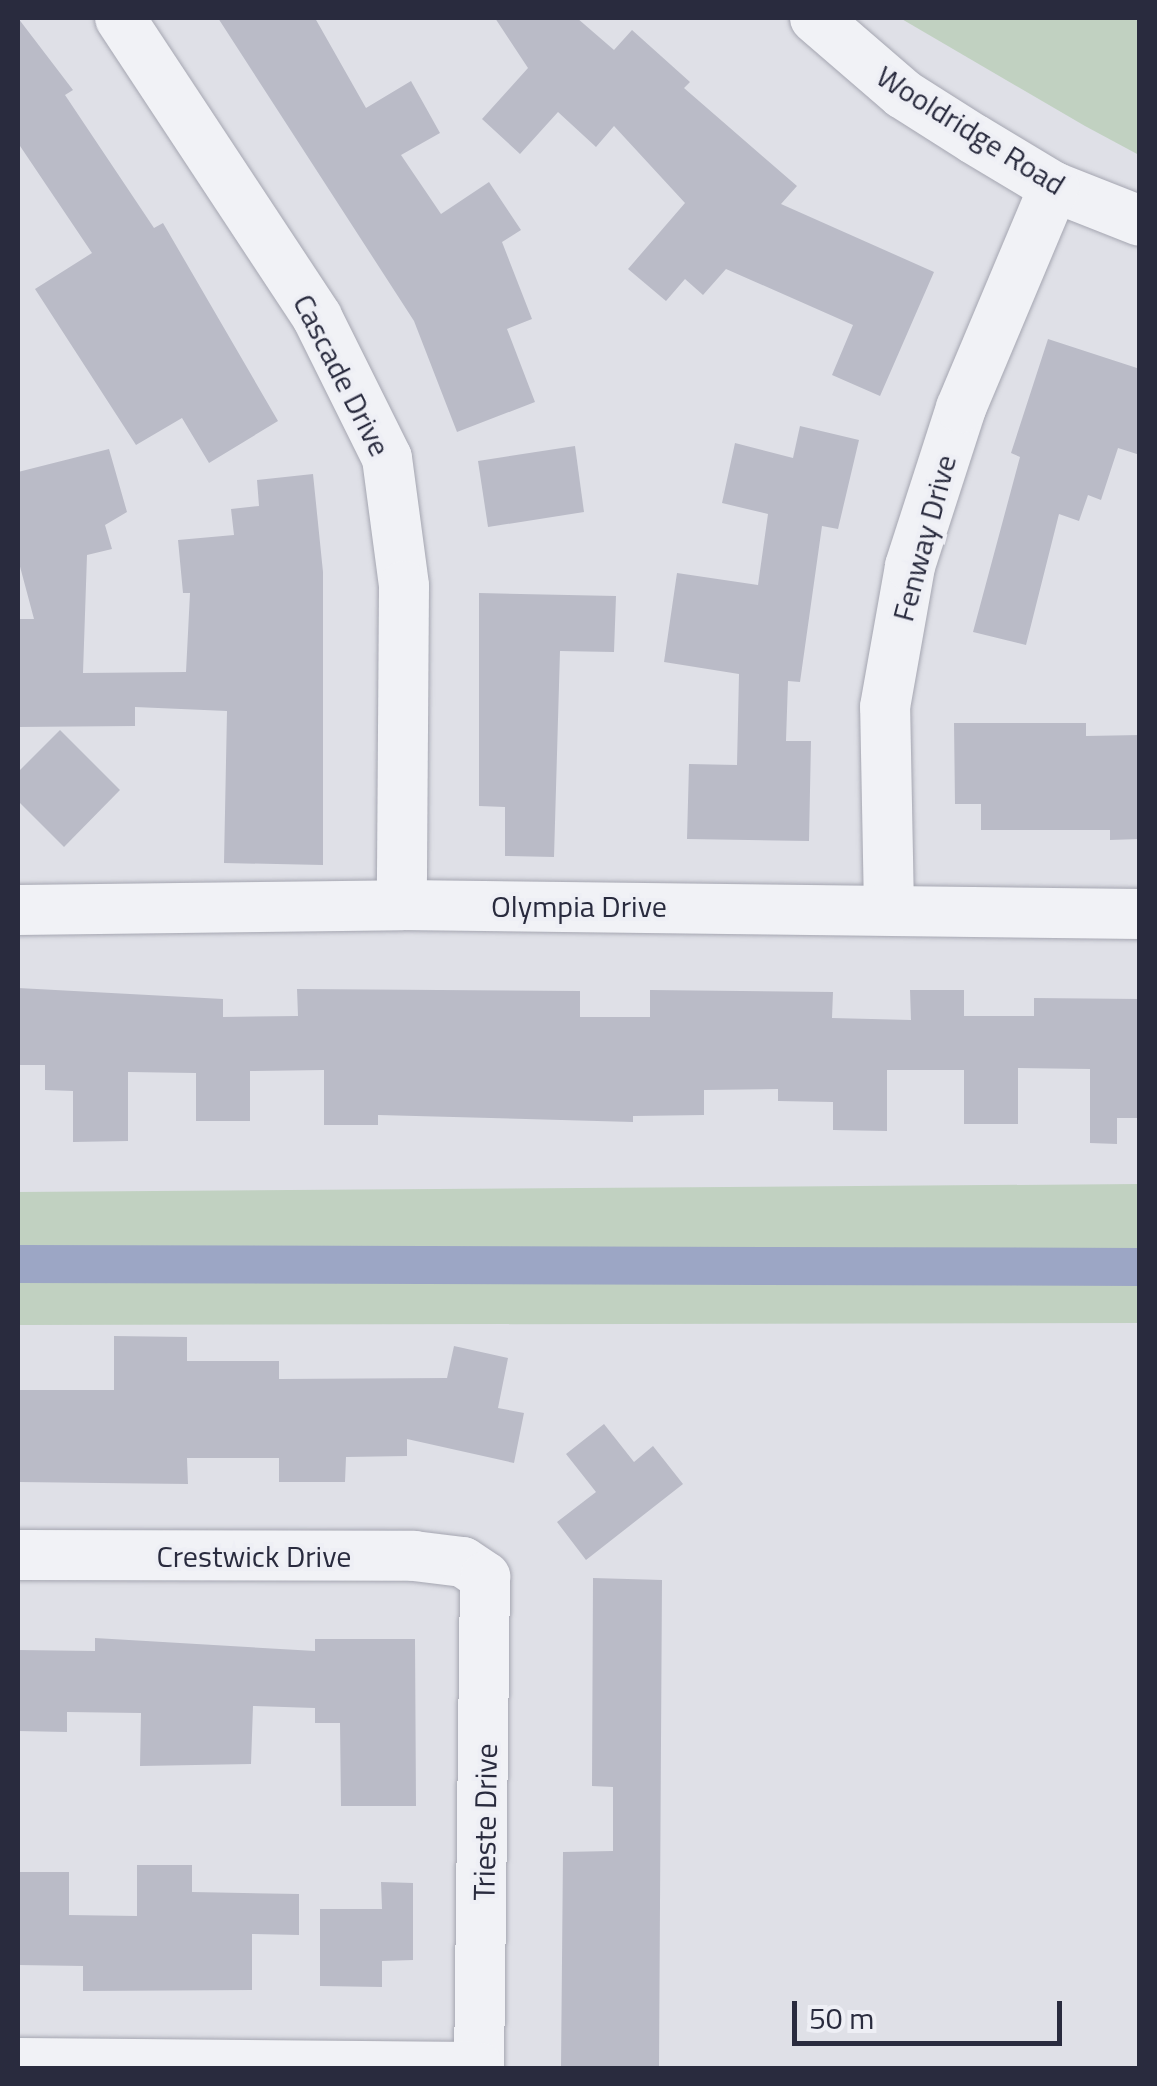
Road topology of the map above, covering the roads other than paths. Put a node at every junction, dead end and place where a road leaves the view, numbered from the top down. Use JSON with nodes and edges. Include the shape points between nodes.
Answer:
{"nodes":[{"id":1,"x":120,"y":18,"type":"edge"},
{"id":2,"x":815,"y":18,"type":"edge"},
{"id":3,"x":1054,"y":187,"type":"junction"},
{"id":4,"x":1140,"y":221,"type":"edge"},
{"id":5,"x":402,"y":904,"type":"junction"},
{"id":6,"x":889,"y":909,"type":"junction"},
{"id":7,"x":18,"y":910,"type":"edge"},
{"id":8,"x":1140,"y":914,"type":"edge"},
{"id":9,"x":18,"y":1555,"type":"edge"},
{"id":10,"x":484,"y":1577,"type":"joint"},
{"id":11,"x":18,"y":2063,"type":"edge"},
{"id":12,"x":479,"y":2068,"type":"edge"}],
"edges":[{"from":1,"to":5,"type":"street","name":"Cascade Drive","via":[[317,317],[387,458],[404,586]]},
{"from":2,"to":3,"type":"street","name":"Wooldridge Road","via":[[904,94]]},
{"from":3,"to":4,"type":"street","name":"Wooldridge Road"},
{"from":3,"to":6,"type":"street","name":"Fenway Drive","via":[[961,408],[910,566],[884,707]]},
{"from":5,"to":6,"type":"street","name":"Olympia Drive"},
{"from":5,"to":7,"type":"street","name":"Olympia Drive"},
{"from":6,"to":8,"type":"street","name":"Olympia Drive"},
{"from":9,"to":10,"type":"street","name":"Crestwick Drive","via":[[414,1556],[463,1562]]},
{"from":10,"to":12,"type":"street","name":"Trieste Drive"},
{"from":11,"to":12,"type":"street"}]}
